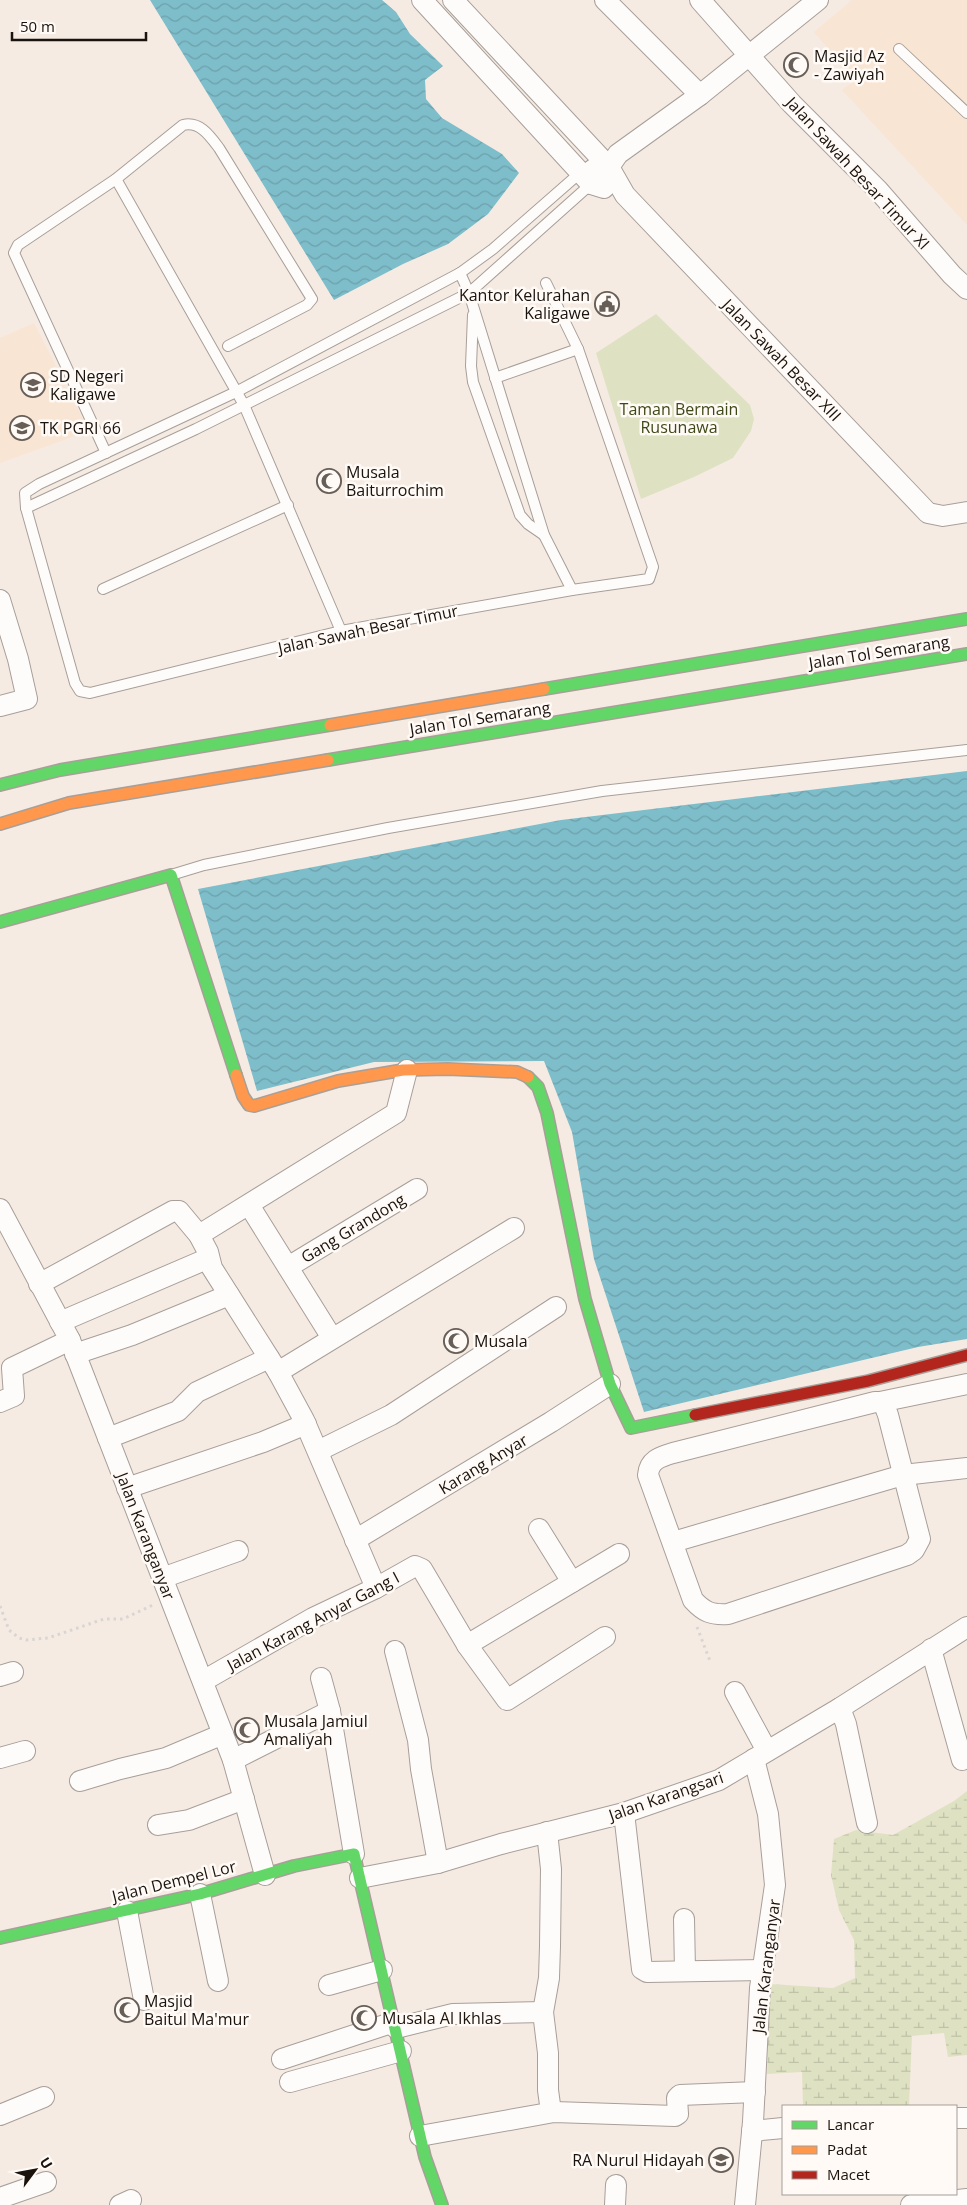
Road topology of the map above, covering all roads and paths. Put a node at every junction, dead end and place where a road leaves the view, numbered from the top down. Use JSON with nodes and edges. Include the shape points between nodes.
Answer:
{"nodes":[{"id":1,"x":422,"y":0,"type":"edge"},
{"id":2,"x":453,"y":0,"type":"edge"},
{"id":3,"x":605,"y":0,"type":"edge"},
{"id":4,"x":700,"y":0,"type":"edge"},
{"id":5,"x":818,"y":0,"type":"edge"},
{"id":6,"x":899,"y":49,"type":"dead end"},
{"id":7,"x":750,"y":56,"type":"junction"},
{"id":8,"x":700,"y":95,"type":"junction"},
{"id":9,"x":967,"y":114,"type":"edge"},
{"id":10,"x":609,"y":160,"type":"junction"},
{"id":11,"x":586,"y":178,"type":"junction"},
{"id":12,"x":116,"y":179,"type":"junction"},
{"id":13,"x":624,"y":195,"type":"junction"},
{"id":14,"x":460,"y":273,"type":"junction"},
{"id":15,"x":546,"y":283,"type":"dead end"},
{"id":16,"x":967,"y":289,"type":"edge"},
{"id":17,"x":469,"y":293,"type":"junction"},
{"id":18,"x":473,"y":307,"type":"junction"},
{"id":19,"x":228,"y":346,"type":"dead end"},
{"id":20,"x":578,"y":349,"type":"junction"},
{"id":21,"x":495,"y":378,"type":"junction"},
{"id":22,"x":236,"y":392,"type":"junction"},
{"id":23,"x":244,"y":406,"type":"junction"},
{"id":24,"x":188,"y":414,"type":"junction"},
{"id":25,"x":196,"y":429,"type":"junction"},
{"id":26,"x":106,"y":453,"type":"junction"},
{"id":27,"x":520,"y":459,"type":"junction"},
{"id":28,"x":503,"y":462,"type":"junction"},
{"id":29,"x":288,"y":505,"type":"junction"},
{"id":30,"x":26,"y":508,"type":"junction"},
{"id":31,"x":967,"y":512,"type":"edge"},
{"id":32,"x":544,"y":535,"type":"junction"},
{"id":33,"x":103,"y":589,"type":"dead end"},
{"id":34,"x":572,"y":590,"type":"junction"},
{"id":35,"x":0,"y":600,"type":"edge"},
{"id":36,"x":967,"y":619,"type":"edge"},
{"id":37,"x":340,"y":631,"type":"junction"},
{"id":38,"x":967,"y":654,"type":"edge"},
{"id":39,"x":0,"y":706,"type":"edge"},
{"id":40,"x":967,"y":750,"type":"edge"},
{"id":41,"x":0,"y":785,"type":"edge"},
{"id":42,"x":0,"y":824,"type":"edge"},
{"id":43,"x":171,"y":875,"type":"junction"},
{"id":44,"x":0,"y":922,"type":"edge"},
{"id":45,"x":407,"y":1070,"type":"junction"},
{"id":46,"x":417,"y":1189,"type":"dead end"},
{"id":47,"x":249,"y":1205,"type":"junction"},
{"id":48,"x":0,"y":1209,"type":"edge"},
{"id":49,"x":514,"y":1228,"type":"dead end"},
{"id":50,"x":199,"y":1235,"type":"junction"},
{"id":51,"x":8,"y":1244,"type":"edge"},
{"id":52,"x":209,"y":1258,"type":"junction"},
{"id":53,"x":288,"y":1267,"type":"junction"},
{"id":54,"x":39,"y":1284,"type":"junction"},
{"id":55,"x":229,"y":1295,"type":"junction"},
{"id":56,"x":556,"y":1307,"type":"dead end"},
{"id":57,"x":60,"y":1322,"type":"junction"},
{"id":58,"x":332,"y":1338,"type":"junction"},
{"id":59,"x":73,"y":1347,"type":"junction"},
{"id":60,"x":967,"y":1355,"type":"edge"},
{"id":61,"x":274,"y":1365,"type":"junction"},
{"id":62,"x":610,"y":1384,"type":"junction"},
{"id":63,"x":967,"y":1384,"type":"edge"},
{"id":64,"x":0,"y":1402,"type":"edge"},
{"id":65,"x":880,"y":1402,"type":"junction"},
{"id":66,"x":306,"y":1424,"type":"junction"},
{"id":67,"x":108,"y":1438,"type":"junction"},
{"id":68,"x":318,"y":1451,"type":"junction"},
{"id":69,"x":967,"y":1468,"type":"edge"},
{"id":70,"x":903,"y":1475,"type":"junction"},
{"id":71,"x":127,"y":1488,"type":"junction"},
{"id":72,"x":539,"y":1529,"type":"dead end"},
{"id":73,"x":355,"y":1540,"type":"junction"},
{"id":74,"x":673,"y":1542,"type":"junction"},
{"id":75,"x":238,"y":1551,"type":"dead end"},
{"id":76,"x":620,"y":1554,"type":"dead end"},
{"id":77,"x":162,"y":1578,"type":"junction"},
{"id":78,"x":572,"y":1582,"type":"junction"},
{"id":79,"x":376,"y":1588,"type":"junction"},
{"id":80,"x":170,"y":1598,"type":"junction"},
{"id":81,"x":0,"y":1606,"type":"edge"},
{"id":82,"x":967,"y":1627,"type":"edge"},
{"id":83,"x":605,"y":1637,"type":"dead end"},
{"id":84,"x":467,"y":1645,"type":"junction"},
{"id":85,"x":931,"y":1649,"type":"junction"},
{"id":86,"x":395,"y":1651,"type":"dead end"},
{"id":87,"x":321,"y":1678,"type":"dead end"},
{"id":88,"x":202,"y":1681,"type":"junction"},
{"id":89,"x":735,"y":1692,"type":"dead end"},
{"id":90,"x":840,"y":1708,"type":"junction"},
{"id":91,"x":330,"y":1711,"type":"junction"},
{"id":92,"x":223,"y":1734,"type":"junction"},
{"id":93,"x":25,"y":1750,"type":"dead end"},
{"id":94,"x":761,"y":1755,"type":"junction"},
{"id":95,"x":0,"y":1758,"type":"edge"},
{"id":96,"x":233,"y":1760,"type":"junction"},
{"id":97,"x":962,"y":1760,"type":"dead end"},
{"id":98,"x":80,"y":1781,"type":"dead end"},
{"id":99,"x":244,"y":1800,"type":"junction"},
{"id":100,"x":624,"y":1813,"type":"junction"},
{"id":101,"x":867,"y":1823,"type":"dead end"},
{"id":102,"x":158,"y":1825,"type":"dead end"},
{"id":103,"x":547,"y":1832,"type":"junction"},
{"id":104,"x":354,"y":1854,"type":"junction"},
{"id":105,"x":438,"y":1863,"type":"junction"},
{"id":106,"x":264,"y":1875,"type":"junction"},
{"id":107,"x":360,"y":1878,"type":"junction"},
{"id":108,"x":200,"y":1894,"type":"junction"},
{"id":109,"x":127,"y":1911,"type":"junction"},
{"id":110,"x":684,"y":1920,"type":"dead end"},
{"id":111,"x":0,"y":1938,"type":"edge"},
{"id":112,"x":382,"y":1970,"type":"junction"},
{"id":113,"x":763,"y":1970,"type":"junction"},
{"id":114,"x":685,"y":1971,"type":"junction"},
{"id":115,"x":218,"y":1981,"type":"dead end"},
{"id":116,"x":329,"y":1985,"type":"dead end"},
{"id":117,"x":144,"y":2000,"type":"dead end"},
{"id":118,"x":543,"y":2012,"type":"junction"},
{"id":119,"x":395,"y":2025,"type":"junction"},
{"id":120,"x":401,"y":2051,"type":"junction"},
{"id":121,"x":282,"y":2059,"type":"dead end"},
{"id":122,"x":290,"y":2082,"type":"dead end"},
{"id":123,"x":755,"y":2092,"type":"junction"},
{"id":124,"x":44,"y":2097,"type":"dead end"},
{"id":125,"x":550,"y":2112,"type":"junction"},
{"id":126,"x":0,"y":2115,"type":"edge"},
{"id":127,"x":782,"y":2128,"type":"edge"},
{"id":128,"x":752,"y":2131,"type":"junction"},
{"id":129,"x":420,"y":2136,"type":"junction"},
{"id":130,"x":46,"y":2182,"type":"dead end"},
{"id":131,"x":0,"y":2198,"type":"edge"},
{"id":132,"x":967,"y":2199,"type":"edge"},
{"id":133,"x":442,"y":2205,"type":"edge"},
{"id":134,"x":745,"y":2205,"type":"edge"},
{"id":135,"x":910,"y":2205,"type":"edge"}],
"edges":[{"from":1,"to":11,"type":"street","name":"Jalan Sawah Besar XIII"},
{"from":2,"to":10,"type":"street","name":"Jalan Sawah Besar XIII"},
{"from":3,"to":8,"type":"street"},
{"from":4,"to":7,"type":"street","name":"Jalan Sawah Besar Timur XI"},
{"from":5,"to":7,"type":"street"},
{"from":6,"to":9,"type":"lane"},
{"from":7,"to":8,"type":"street"},
{"from":7,"to":16,"type":"street","name":"Jalan Sawah Besar Timur XI"},
{"from":8,"to":10,"type":"street"},
{"from":10,"to":11,"type":"street"},
{"from":10,"to":13,"type":"street","name":"Jalan Sawah Besar XIII"},
{"from":11,"to":13,"type":"street","name":"Jalan Sawah Besar XIII"},
{"from":11,"to":14,"type":"lane"},
{"from":11,"to":17,"type":"lane"},
{"from":12,"to":19,"type":"lane","via":[[183,125],[202,128],[219,148],[312,299],[307,305]]},
{"from":12,"to":22,"type":"lane"},
{"from":12,"to":26,"type":"lane","via":[[18,245],[14,253]]},
{"from":13,"to":31,"type":"street","name":"Jalan Sawah Besar XIII","via":[[928,513],[943,516]]},
{"from":14,"to":17,"type":"lane"},
{"from":14,"to":22,"type":"lane"},
{"from":15,"to":20,"type":"lane"},
{"from":17,"to":18,"type":"lane"},
{"from":17,"to":23,"type":"lane"},
{"from":18,"to":21,"type":"lane"},
{"from":18,"to":28,"type":"lane","via":[[473,382]]},
{"from":20,"to":21,"type":"lane"},
{"from":20,"to":34,"type":"lane","name":"Jalan Sawah Besar Timur","via":[[653,567],[648,579]]},
{"from":21,"to":27,"type":"lane"},
{"from":22,"to":23,"type":"lane"},
{"from":22,"to":24,"type":"lane"},
{"from":23,"to":25,"type":"lane"},
{"from":23,"to":29,"type":"lane"},
{"from":24,"to":25,"type":"lane"},
{"from":24,"to":26,"type":"lane"},
{"from":25,"to":30,"type":"lane"},
{"from":26,"to":30,"type":"lane","via":[[29,489],[25,493]]},
{"from":27,"to":28,"type":"lane"},
{"from":27,"to":32,"type":"lane"},
{"from":28,"to":32,"type":"lane","via":[[520,515]]},
{"from":29,"to":33,"type":"lane"},
{"from":29,"to":37,"type":"lane"},
{"from":30,"to":37,"type":"lane","name":"Jalan Sawah Besar Timur","via":[[80,691],[90,693]]},
{"from":32,"to":34,"type":"lane"},
{"from":34,"to":37,"type":"lane","name":"Jalan Sawah Besar Timur"},
{"from":35,"to":39,"type":"street","via":[[27,699]]},
{"from":36,"to":41,"type":"main road","name":"Jalan Tol Semarang","via":[[60,770]]},
{"from":38,"to":42,"type":"main road","name":"Jalan Tol Semarang","via":[[69,803]]},
{"from":40,"to":43,"type":"lane","via":[[602,791],[388,828],[204,865]]},
{"from":43,"to":44,"type":"main road"},
{"from":43,"to":45,"type":"main road","via":[[243,1096],[249,1105],[350,1079]]},
{"from":45,"to":47,"type":"street","via":[[396,1113]]},
{"from":45,"to":62,"type":"main road","via":[[517,1072],[528,1075],[537,1085],[547,1113],[585,1299]]},
{"from":46,"to":53,"type":"street","name":"Gang Grandong"},
{"from":47,"to":50,"type":"street"},
{"from":47,"to":53,"type":"street"},
{"from":48,"to":51,"type":"street","name":"Jalan Karanganyar"},
{"from":49,"to":58,"type":"street"},
{"from":50,"to":52,"type":"street"},
{"from":50,"to":54,"type":"street","via":[[179,1211],[173,1211]]},
{"from":51,"to":54,"type":"street","name":"Jalan Karanganyar"},
{"from":52,"to":55,"type":"street"},
{"from":52,"to":57,"type":"street"},
{"from":53,"to":58,"type":"street"},
{"from":54,"to":57,"type":"street","name":"Jalan Karanganyar"},
{"from":55,"to":59,"type":"street","via":[[132,1335]]},
{"from":55,"to":61,"type":"street"},
{"from":56,"to":68,"type":"street","via":[[391,1415]]},
{"from":57,"to":59,"type":"street","name":"Jalan Karanganyar"},
{"from":58,"to":61,"type":"street"},
{"from":59,"to":64,"type":"street","via":[[12,1368],[14,1396]]},
{"from":59,"to":67,"type":"street","name":"Jalan Karanganyar"},
{"from":60,"to":62,"type":"main road","via":[[868,1381],[631,1428]]},
{"from":61,"to":66,"type":"street"},
{"from":61,"to":67,"type":"street","via":[[197,1392],[178,1411]]},
{"from":62,"to":73,"type":"street","name":"Karang Anyar"},
{"from":63,"to":65,"type":"street"},
{"from":65,"to":70,"type":"street","via":[[888,1415]]},
{"from":65,"to":74,"type":"street","via":[[673,1453],[653,1461],[648,1475]]},
{"from":66,"to":68,"type":"street"},
{"from":66,"to":71,"type":"street"},
{"from":67,"to":71,"type":"street","name":"Jalan Karanganyar"},
{"from":68,"to":73,"type":"street"},
{"from":69,"to":70,"type":"street"},
{"from":70,"to":74,"type":"street"},
{"from":70,"to":74,"type":"street","via":[[920,1539],[914,1550],[728,1614],[711,1615],[693,1600]]},
{"from":71,"to":77,"type":"street","name":"Jalan Karanganyar"},
{"from":72,"to":78,"type":"street"},
{"from":73,"to":79,"type":"street"},
{"from":75,"to":77,"type":"street"},
{"from":76,"to":78,"type":"street"},
{"from":77,"to":80,"type":"street","name":"Jalan Karanganyar"},
{"from":78,"to":84,"type":"street"},
{"from":79,"to":84,"type":"street","name":"Jalan Karang Anyar Gang I","via":[[419,1566]]},
{"from":79,"to":88,"type":"street","name":"Jalan Karang Anyar Gang I","via":[[312,1618]]},
{"from":80,"to":81,"type":"path","via":[[123,1619],[104,1619],[48,1638],[26,1640],[9,1630]]},
{"from":80,"to":88,"type":"street","name":"Jalan Karanganyar"},
{"from":82,"to":85,"type":"street","name":"Jalan Karangsari"},
{"from":83,"to":84,"type":"street","name":"Jalan Karang Anyar Gang I","via":[[507,1700]]},
{"from":85,"to":90,"type":"street","name":"Jalan Karangsari"},
{"from":85,"to":97,"type":"street"},
{"from":86,"to":105,"type":"street","via":[[418,1740],[420,1769]]},
{"from":87,"to":91,"type":"street"},
{"from":88,"to":92,"type":"street","name":"Jalan Karanganyar"},
{"from":89,"to":94,"type":"street","name":"Jalan Karanganyar"},
{"from":90,"to":94,"type":"street","name":"Jalan Karangsari"},
{"from":90,"to":101,"type":"street"},
{"from":91,"to":96,"type":"street"},
{"from":91,"to":104,"type":"street"},
{"from":92,"to":96,"type":"street","name":"Jalan Karanganyar"},
{"from":92,"to":98,"type":"street","via":[[166,1758]]},
{"from":93,"to":95,"type":"street"},
{"from":94,"to":100,"type":"street","name":"Jalan Karangsari","via":[[719,1780]]},
{"from":94,"to":113,"type":"street","name":"Jalan Karanganyar","via":[[776,1885]]},
{"from":96,"to":99,"type":"street","name":"Jalan Karanganyar"},
{"from":99,"to":102,"type":"street","via":[[190,1820]]},
{"from":99,"to":106,"type":"street","name":"Jalan Karanganyar"},
{"from":100,"to":103,"type":"street","name":"Jalan Karangsari"},
{"from":100,"to":114,"type":"street","via":[[642,1969],[647,1972]]},
{"from":103,"to":105,"type":"street","name":"Jalan Karangsari"},
{"from":103,"to":118,"type":"street","via":[[551,1869],[550,1946]]},
{"from":104,"to":106,"type":"main road","name":"Jalan Dempel Lor"},
{"from":104,"to":107,"type":"main road"},
{"from":105,"to":107,"type":"street","name":"Jalan Karangsari"},
{"from":106,"to":108,"type":"main road","name":"Jalan Dempel Lor"},
{"from":107,"to":112,"type":"main road"},
{"from":108,"to":109,"type":"main road","name":"Jalan Dempel Lor"},
{"from":108,"to":115,"type":"street"},
{"from":109,"to":111,"type":"main road","name":"Jalan Dempel Lor"},
{"from":109,"to":117,"type":"street"},
{"from":110,"to":114,"type":"street"},
{"from":112,"to":116,"type":"street"},
{"from":112,"to":119,"type":"main road"},
{"from":113,"to":114,"type":"street"},
{"from":113,"to":123,"type":"street","name":"Jalan Karanganyar"},
{"from":118,"to":119,"type":"street","via":[[453,2014]]},
{"from":118,"to":125,"type":"street"},
{"from":119,"to":120,"type":"main road"},
{"from":119,"to":121,"type":"street"},
{"from":120,"to":122,"type":"street"},
{"from":120,"to":129,"type":"main road"},
{"from":123,"to":125,"type":"street","via":[[680,2094],[675,2116]]},
{"from":123,"to":128,"type":"street","name":"Jalan Karanganyar"},
{"from":124,"to":126,"type":"street"},
{"from":125,"to":129,"type":"street"},
{"from":127,"to":128,"type":"street"},
{"from":128,"to":134,"type":"street","name":"Jalan Karanganyar"},
{"from":129,"to":133,"type":"main road"},
{"from":130,"to":131,"type":"street"},
{"from":132,"to":135,"type":"street"}]}
